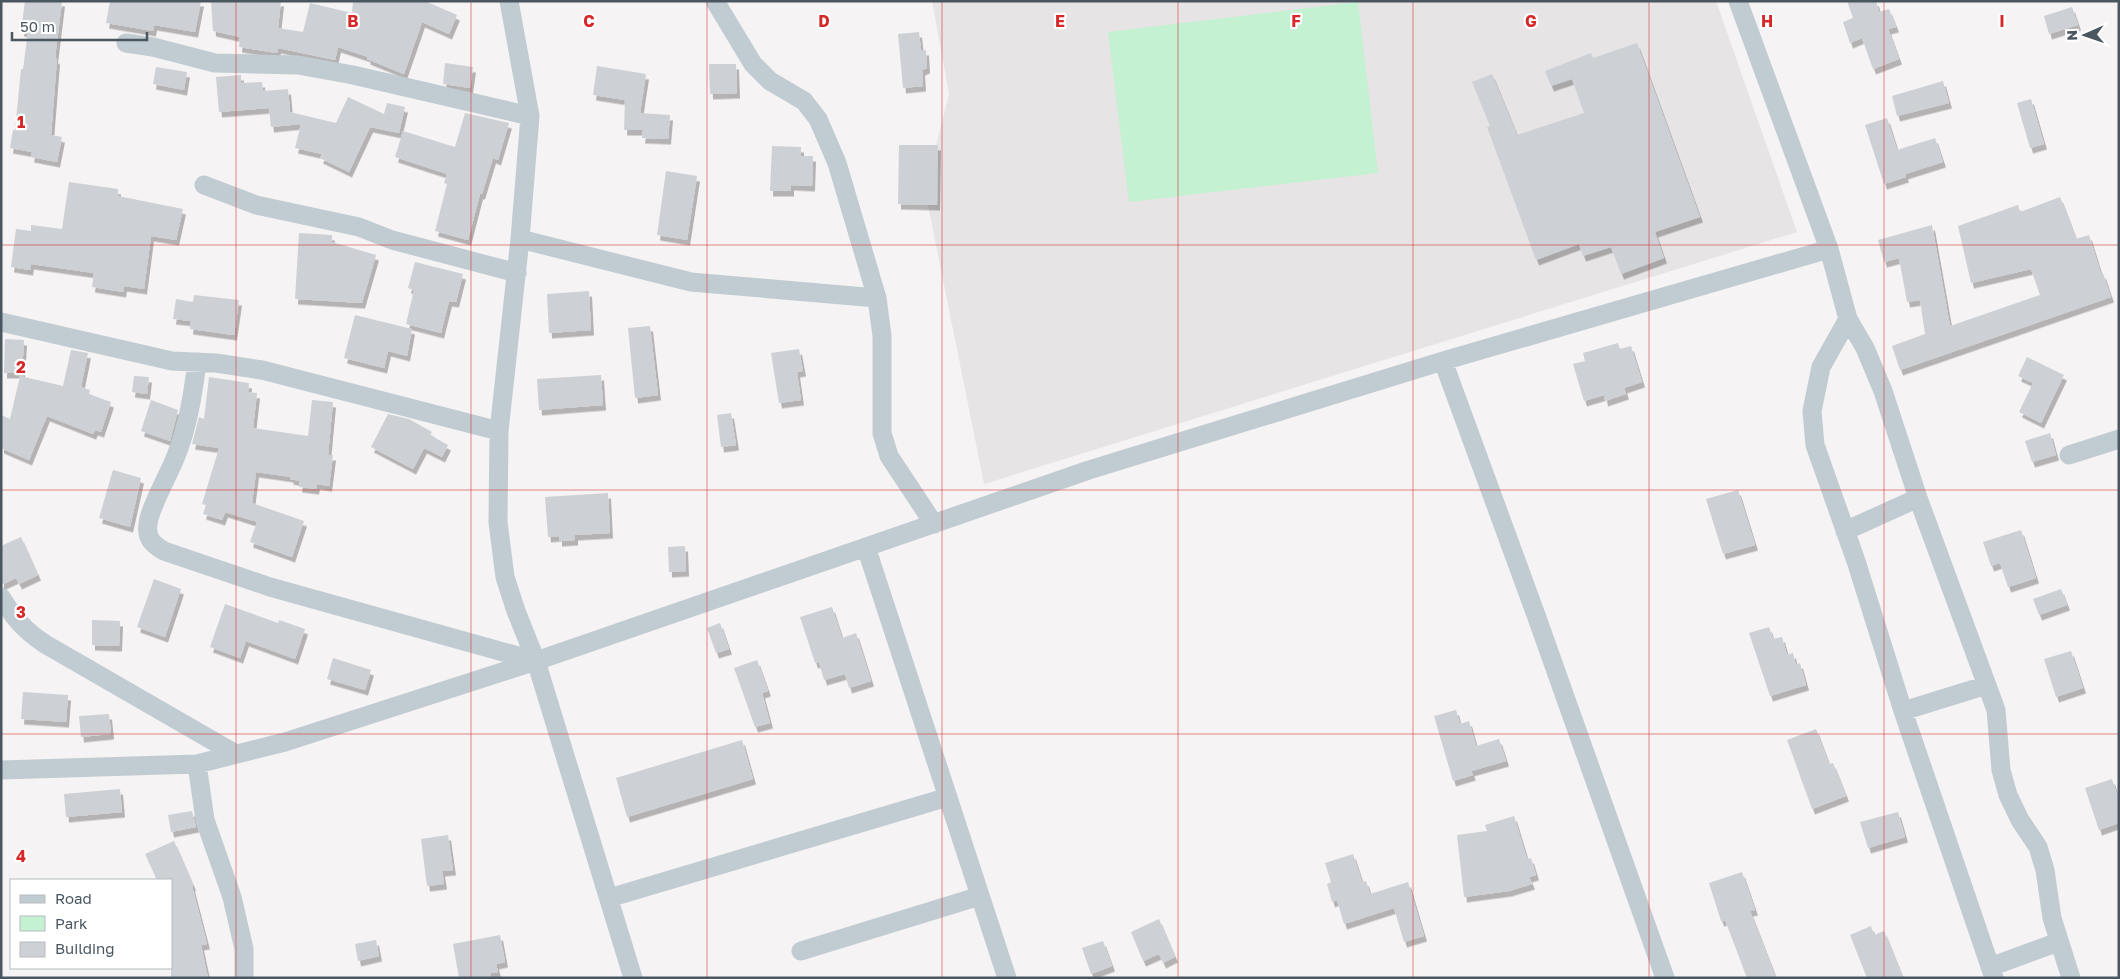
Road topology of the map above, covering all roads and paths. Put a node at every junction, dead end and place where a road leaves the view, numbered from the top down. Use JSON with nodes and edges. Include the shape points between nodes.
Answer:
{"nodes":[{"id":1,"x":509,"y":1,"type":"edge"},
{"id":2,"x":715,"y":1,"type":"edge"},
{"id":3,"x":1738,"y":1,"type":"edge"},
{"id":4,"x":126,"y":43,"type":"dead end"},
{"id":5,"x":530,"y":116,"type":"junction"},
{"id":6,"x":204,"y":185,"type":"dead end"},
{"id":7,"x":520,"y":240,"type":"junction"},
{"id":8,"x":1829,"y":249,"type":"junction"},
{"id":9,"x":517,"y":273,"type":"junction"},
{"id":10,"x":877,"y":298,"type":"junction"},
{"id":11,"x":1848,"y":319,"type":"junction"},
{"id":12,"x":1,"y":322,"type":"edge"},
{"id":13,"x":1443,"y":361,"type":"junction"},
{"id":14,"x":198,"y":362,"type":"junction"},
{"id":15,"x":499,"y":431,"type":"junction"},
{"id":16,"x":2119,"y":438,"type":"edge"},
{"id":17,"x":2069,"y":455,"type":"dead end"},
{"id":18,"x":1918,"y":498,"type":"junction"},
{"id":19,"x":934,"y":524,"type":"junction"},
{"id":20,"x":1845,"y":531,"type":"junction"},
{"id":21,"x":866,"y":547,"type":"junction"},
{"id":22,"x":1,"y":597,"type":"edge"},
{"id":23,"x":536,"y":661,"type":"junction"},
{"id":24,"x":1987,"y":685,"type":"junction"},
{"id":25,"x":1903,"y":711,"type":"junction"},
{"id":26,"x":234,"y":753,"type":"junction"},
{"id":27,"x":197,"y":764,"type":"junction"},
{"id":28,"x":1,"y":770,"type":"edge"},
{"id":29,"x":948,"y":798,"type":"junction"},
{"id":30,"x":980,"y":896,"type":"junction"},
{"id":31,"x":609,"y":898,"type":"junction"},
{"id":32,"x":2058,"y":942,"type":"junction"},
{"id":33,"x":801,"y":951,"type":"dead end"},
{"id":34,"x":1992,"y":972,"type":"edge"},
{"id":35,"x":244,"y":978,"type":"edge"},
{"id":36,"x":633,"y":978,"type":"edge"},
{"id":37,"x":1008,"y":978,"type":"edge"},
{"id":38,"x":1665,"y":978,"type":"edge"},
{"id":39,"x":2071,"y":978,"type":"edge"}],
"edges":[{"from":1,"to":5,"type":"street"},
{"from":2,"to":10,"type":"street","via":[[753,64],[770,81],[804,100],[818,119],[837,163]]},
{"from":3,"to":8,"type":"street"},
{"from":4,"to":5,"type":"street","via":[[214,63],[298,64]]},
{"from":5,"to":7,"type":"street"},
{"from":6,"to":9,"type":"street","via":[[256,205],[359,227],[392,240]]},
{"from":7,"to":9,"type":"street"},
{"from":7,"to":10,"type":"street","via":[[691,282]]},
{"from":8,"to":11,"type":"street"},
{"from":8,"to":13,"type":"street"},
{"from":9,"to":15,"type":"street"},
{"from":10,"to":19,"type":"street","via":[[882,336],[882,434],[889,456]]},
{"from":11,"to":18,"type":"street","via":[[1865,348],[1883,391]]},
{"from":11,"to":20,"type":"street","via":[[1821,367],[1812,411],[1815,445]]},
{"from":12,"to":14,"type":"street","via":[[137,354]]},
{"from":13,"to":19,"type":"street","via":[[1089,470]]},
{"from":13,"to":38,"type":"street"},
{"from":14,"to":15,"type":"street","via":[[262,370]]},
{"from":14,"to":23,"type":"street","via":[[190,412],[148,522],[152,544],[270,587]]},
{"from":15,"to":23,"type":"street","via":[[498,522],[505,578]]},
{"from":16,"to":17,"type":"street"},
{"from":18,"to":20,"type":"street"},
{"from":18,"to":24,"type":"street"},
{"from":19,"to":21,"type":"street"},
{"from":20,"to":25,"type":"street"},
{"from":21,"to":23,"type":"street"},
{"from":21,"to":29,"type":"street"},
{"from":22,"to":26,"type":"street","via":[[26,631],[45,644]]},
{"from":23,"to":26,"type":"street","via":[[285,742]]},
{"from":23,"to":31,"type":"street"},
{"from":24,"to":25,"type":"street"},
{"from":24,"to":32,"type":"street","via":[[1996,710],[2001,770],[2008,796],[2038,847]]},
{"from":25,"to":34,"type":"street"},
{"from":26,"to":27,"type":"street"},
{"from":27,"to":28,"type":"street"},
{"from":27,"to":35,"type":"street","via":[[204,820],[232,897],[242,940]]},
{"from":29,"to":30,"type":"street"},
{"from":29,"to":31,"type":"street"},
{"from":30,"to":33,"type":"street"},
{"from":30,"to":37,"type":"street"},
{"from":31,"to":36,"type":"street"},
{"from":32,"to":34,"type":"street"},
{"from":32,"to":39,"type":"street"}]}
